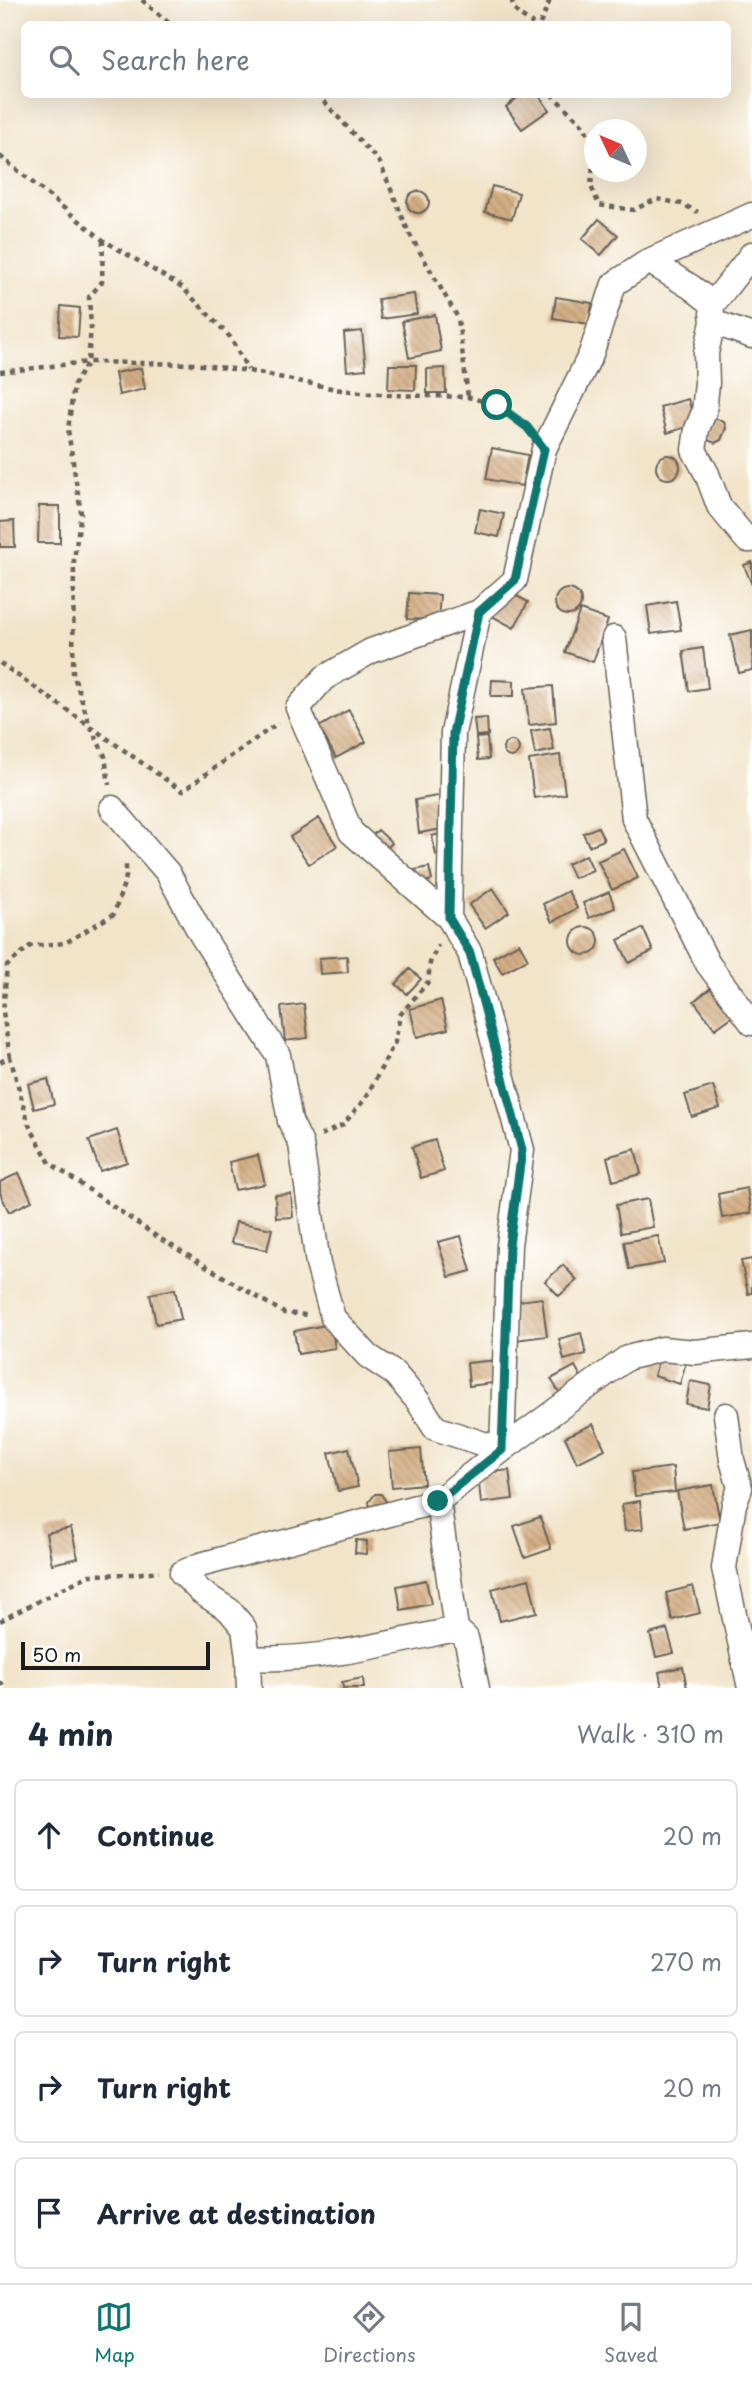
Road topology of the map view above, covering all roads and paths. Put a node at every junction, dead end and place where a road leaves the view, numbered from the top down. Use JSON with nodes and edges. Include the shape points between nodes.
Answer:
{"nodes":[{"id":1,"x":142,"y":0,"type":"edge"},
{"id":2,"x":512,"y":0,"type":"edge"},
{"id":3,"x":550,"y":0,"type":"edge"},
{"id":4,"x":166,"y":21,"type":"edge"},
{"id":5,"x":528,"y":21,"type":"edge"},
{"id":6,"x":541,"y":21,"type":"edge"},
{"id":7,"x":321,"y":98,"type":"edge"},
{"id":8,"x":555,"y":98,"type":"edge"},
{"id":9,"x":0,"y":156,"type":"edge"},
{"id":10,"x":752,"y":215,"type":"edge"},
{"id":11,"x":728,"y":226,"type":"junction"},
{"id":12,"x":103,"y":240,"type":"junction"},
{"id":13,"x":752,"y":254,"type":"edge"},
{"id":14,"x":649,"y":261,"type":"junction"},
{"id":15,"x":752,"y":335,"type":"edge"},
{"id":16,"x":88,"y":362,"type":"junction"},
{"id":17,"x":249,"y":371,"type":"junction"},
{"id":18,"x":0,"y":372,"type":"edge"},
{"id":19,"x":468,"y":397,"type":"junction"},
{"id":20,"x":544,"y":449,"type":"junction"},
{"id":21,"x":752,"y":540,"type":"edge"},
{"id":22,"x":479,"y":612,"type":"junction"},
{"id":23,"x":614,"y":638,"type":"dead end"},
{"id":24,"x":0,"y":663,"type":"edge"},
{"id":25,"x":298,"y":708,"type":"junction"},
{"id":26,"x":90,"y":726,"type":"junction"},
{"id":27,"x":111,"y":808,"type":"joint"},
{"id":28,"x":126,"y":855,"type":"dead end"},
{"id":29,"x":449,"y":918,"type":"junction"},
{"id":30,"x":752,"y":1023,"type":"edge"},
{"id":31,"x":10,"y":1057,"type":"junction"},
{"id":32,"x":0,"y":1062,"type":"edge"},
{"id":33,"x":301,"y":1144,"type":"junction"},
{"id":34,"x":333,"y":1318,"type":"junction"},
{"id":35,"x":752,"y":1346,"type":"edge"},
{"id":36,"x":726,"y":1415,"type":"dead end"},
{"id":37,"x":502,"y":1450,"type":"junction"},
{"id":38,"x":438,"y":1501,"type":"junction"},
{"id":39,"x":182,"y":1573,"type":"junction"},
{"id":40,"x":0,"y":1621,"type":"edge"},
{"id":41,"x":456,"y":1629,"type":"junction"},
{"id":42,"x":248,"y":1658,"type":"junction"},
{"id":43,"x":0,"y":1682,"type":"edge"},
{"id":44,"x":6,"y":1688,"type":"edge"},
{"id":45,"x":249,"y":1688,"type":"edge"},
{"id":46,"x":477,"y":1688,"type":"edge"},
{"id":47,"x":750,"y":1688,"type":"edge"}],
"edges":[{"from":1,"to":4,"type":"path"},
{"from":2,"to":5,"type":"path","via":[[518,15]]},
{"from":3,"to":6,"type":"path"},
{"from":7,"to":19,"type":"path","via":[[380,163],[409,233],[458,318]]},
{"from":8,"to":11,"type":"path","via":[[585,127],[594,152],[591,186],[598,205],[634,211],[657,199],[682,204]]},
{"from":9,"to":12,"type":"path"},
{"from":10,"to":11,"type":"street"},
{"from":11,"to":14,"type":"street"},
{"from":12,"to":16,"type":"path","via":[[102,282],[89,297]]},
{"from":12,"to":17,"type":"path","via":[[181,287],[230,337]]},
{"from":13,"to":14,"type":"street","via":[[713,304]]},
{"from":14,"to":20,"type":"street","via":[[614,284],[591,354]]},
{"from":15,"to":21,"type":"street","via":[[712,318],[704,412],[694,450],[719,506],[747,540]]},
{"from":16,"to":17,"type":"path","via":[[194,364]]},
{"from":16,"to":18,"type":"path"},
{"from":16,"to":26,"type":"path","via":[[74,384],[68,430],[81,513],[74,559],[73,673]]},
{"from":17,"to":19,"type":"path","via":[[341,390]]},
{"from":19,"to":20,"type":"path","via":[[497,405],[527,427]]},
{"from":20,"to":22,"type":"street","via":[[515,580]]},
{"from":22,"to":25,"type":"street","via":[[371,651],[324,678]]},
{"from":22,"to":29,"type":"street","via":[[453,733]]},
{"from":23,"to":30,"type":"street","via":[[634,819],[708,964]]},
{"from":24,"to":26,"type":"path"},
{"from":25,"to":26,"type":"path","via":[[182,791]]},
{"from":25,"to":29,"type":"street","via":[[351,832]]},
{"from":26,"to":27,"type":"path","via":[[105,756]]},
{"from":27,"to":33,"type":"street","via":[[168,873],[278,1055],[290,1121]]},
{"from":28,"to":31,"type":"path","via":[[126,877],[114,914],[65,943],[30,946],[7,966],[3,1012]]},
{"from":29,"to":33,"type":"path","via":[[430,962],[428,982],[400,1015],[395,1042],[365,1099],[343,1125]]},
{"from":29,"to":37,"type":"street","via":[[470,953],[522,1150],[509,1245]]},
{"from":31,"to":32,"type":"path"},
{"from":31,"to":34,"type":"path","via":[[29,1125],[50,1163],[159,1238],[284,1313]]},
{"from":33,"to":34,"type":"street","via":[[318,1264]]},
{"from":34,"to":37,"type":"street","via":[[368,1356],[395,1374],[435,1428]]},
{"from":35,"to":37,"type":"street","via":[[695,1352],[662,1349],[627,1358]]},
{"from":36,"to":47,"type":"street","via":[[740,1488],[724,1568]]},
{"from":37,"to":38,"type":"street"},
{"from":38,"to":39,"type":"street","via":[[201,1564]]},
{"from":38,"to":41,"type":"street"},
{"from":39,"to":40,"type":"path","via":[[89,1575]]},
{"from":39,"to":42,"type":"street","via":[[244,1628]]},
{"from":41,"to":42,"type":"street","via":[[284,1660]]},
{"from":41,"to":46,"type":"street","via":[[466,1638]]},
{"from":42,"to":45,"type":"street"},
{"from":43,"to":44,"type":"path"}]}
